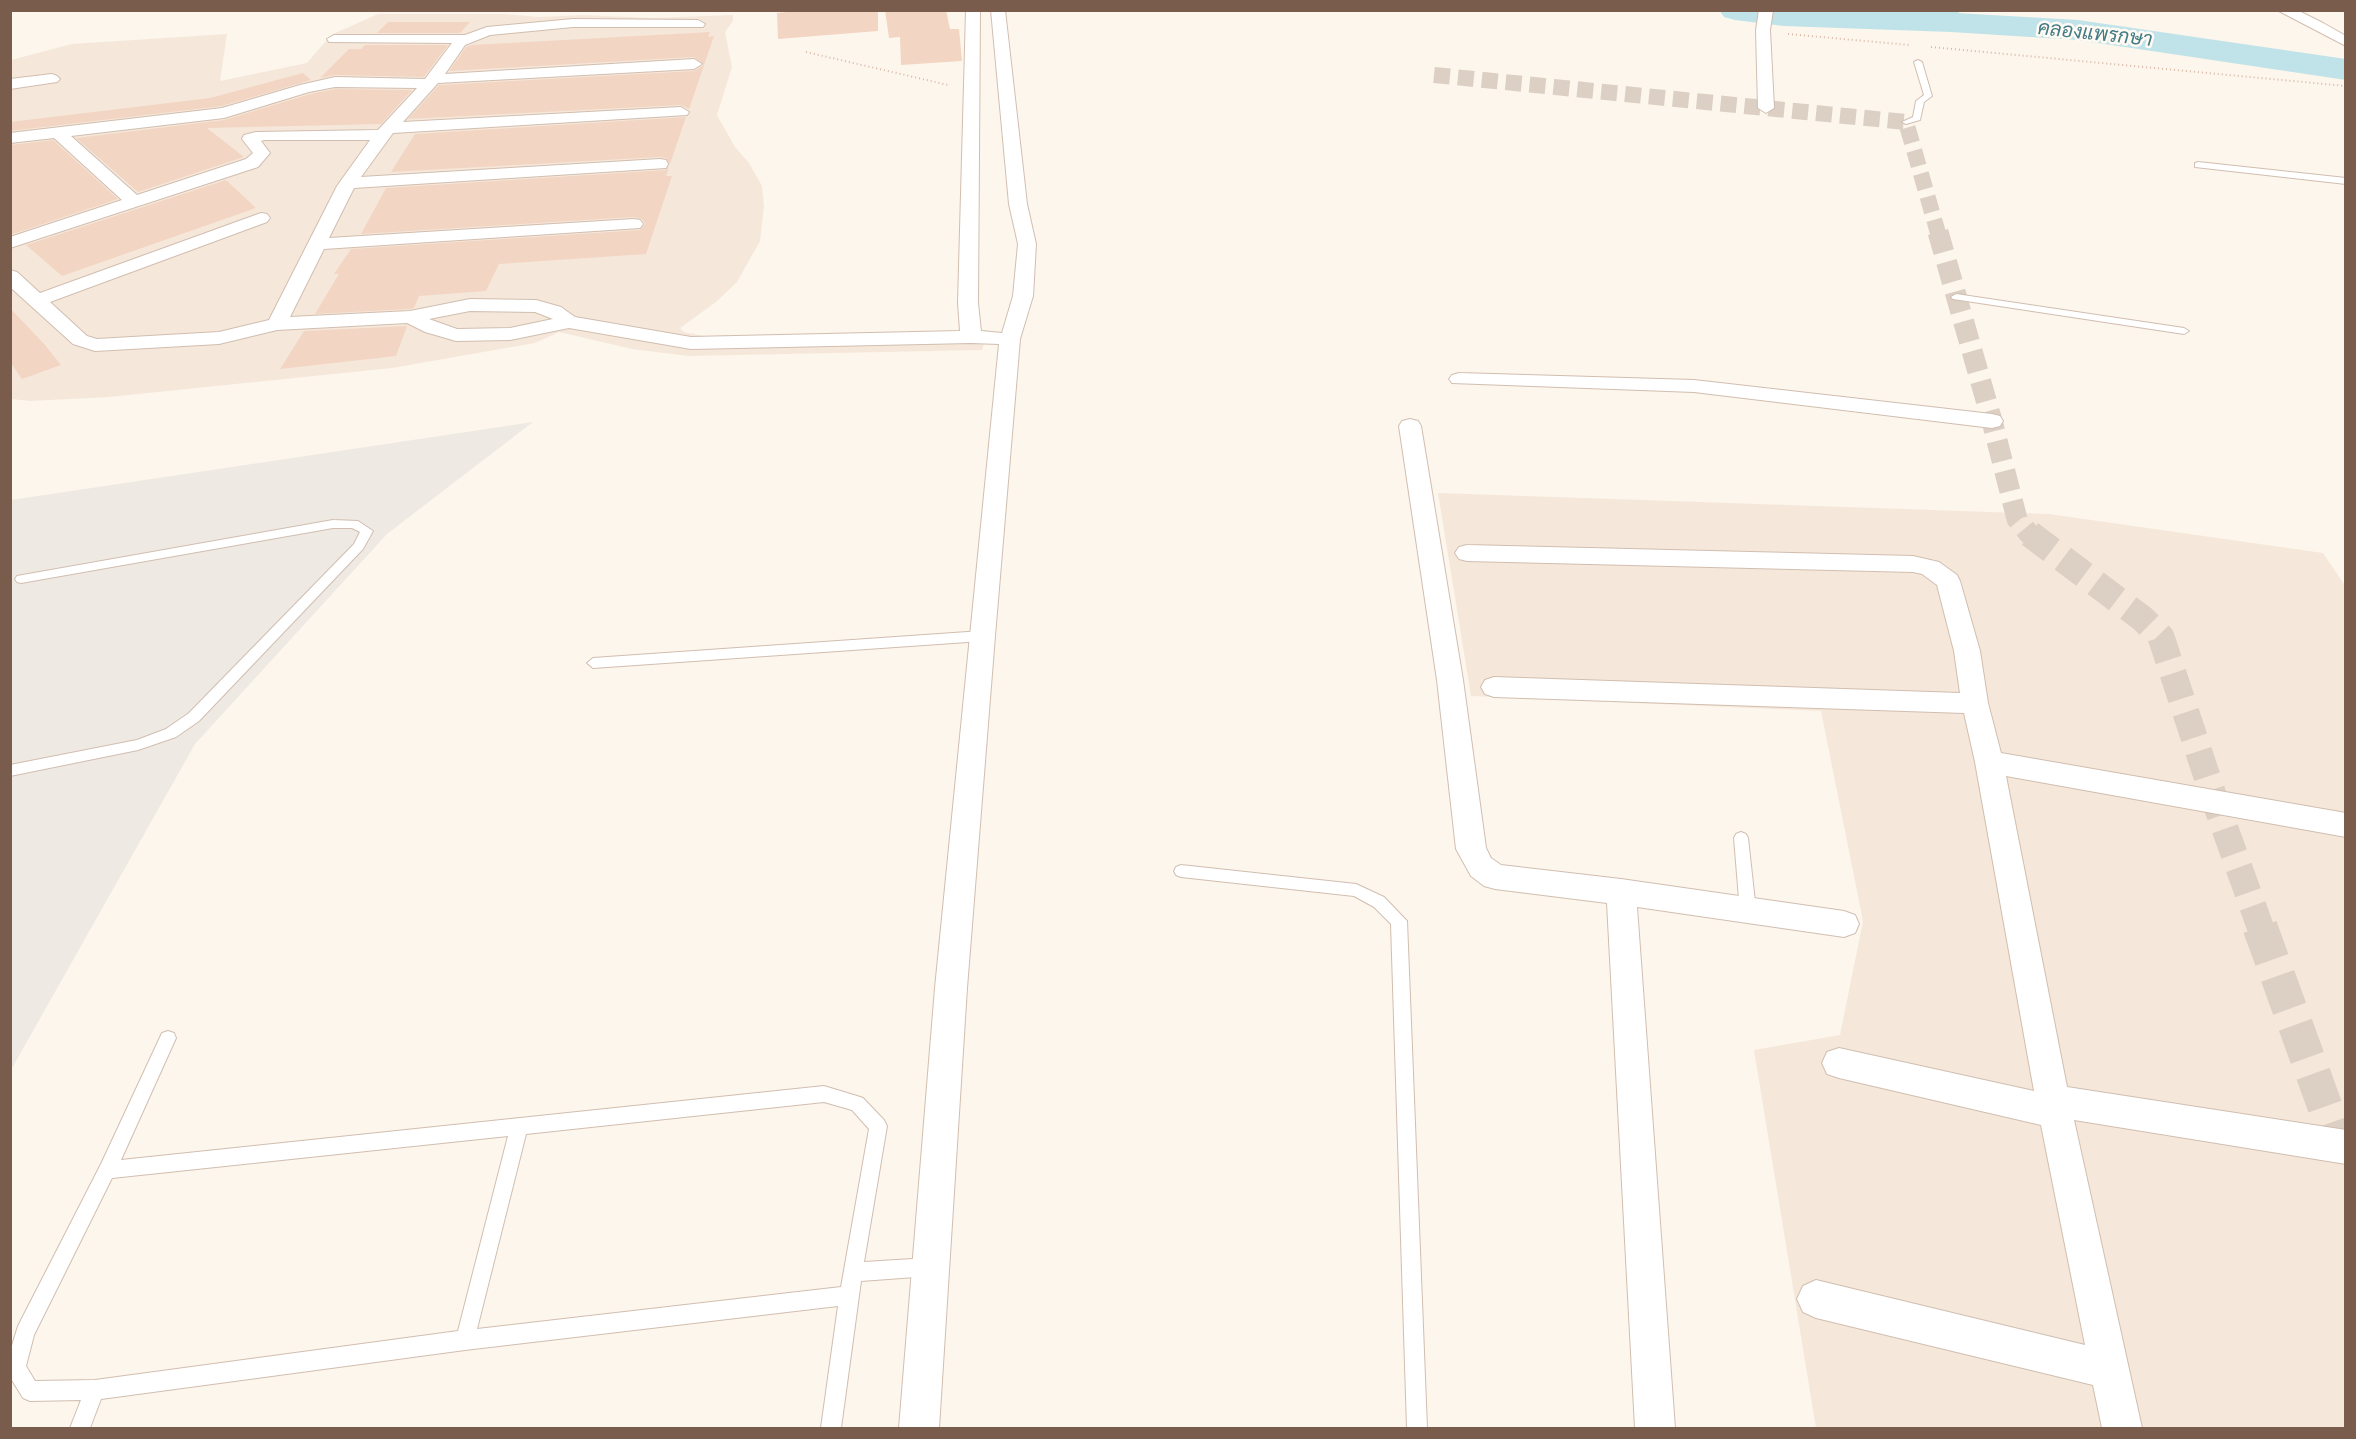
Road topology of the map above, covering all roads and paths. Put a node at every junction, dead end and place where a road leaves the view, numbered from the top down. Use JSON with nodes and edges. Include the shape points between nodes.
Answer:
{"nodes":[{"id":1,"x":998,"y":10,"type":"edge"},
{"id":2,"x":973,"y":11,"type":"edge"},
{"id":3,"x":1766,"y":11,"type":"edge"},
{"id":4,"x":2289,"y":11,"type":"edge"},
{"id":5,"x":698,"y":24,"type":"dead end"},
{"id":6,"x":1788,"y":34,"type":"dead end"},
{"id":7,"x":334,"y":39,"type":"dead end"},
{"id":8,"x":465,"y":39,"type":"junction"},
{"id":9,"x":2346,"y":42,"type":"edge"},
{"id":10,"x":1918,"y":46,"type":"dead end"},
{"id":11,"x":1930,"y":47,"type":"dead end"},
{"id":12,"x":806,"y":52,"type":"dead end"},
{"id":13,"x":1918,"y":62,"type":"dead end"},
{"id":14,"x":694,"y":64,"type":"dead end"},
{"id":15,"x":52,"y":79,"type":"dead end"},
{"id":16,"x":431,"y":82,"type":"junction"},
{"id":17,"x":10,"y":84,"type":"edge"},
{"id":18,"x":2346,"y":87,"type":"edge"},
{"id":19,"x":972,"y":90,"type":"junction"},
{"id":20,"x":1766,"y":108,"type":"dead end"},
{"id":21,"x":681,"y":112,"type":"dead end"},
{"id":22,"x":208,"y":116,"type":"junction"},
{"id":23,"x":1906,"y":122,"type":"dead end"},
{"id":24,"x":386,"y":132,"type":"junction"},
{"id":25,"x":239,"y":133,"type":"junction"},
{"id":26,"x":59,"y":134,"type":"junction"},
{"id":27,"x":10,"y":138,"type":"edge"},
{"id":28,"x":660,"y":164,"type":"dead end"},
{"id":29,"x":2198,"y":165,"type":"dead end"},
{"id":30,"x":2346,"y":181,"type":"edge"},
{"id":31,"x":349,"y":183,"type":"junction"},
{"id":32,"x":133,"y":201,"type":"junction"},
{"id":33,"x":261,"y":218,"type":"dead end"},
{"id":34,"x":634,"y":224,"type":"dead end"},
{"id":35,"x":10,"y":243,"type":"edge"},
{"id":36,"x":317,"y":244,"type":"junction"},
{"id":37,"x":10,"y":276,"type":"edge"},
{"id":38,"x":1956,"y":297,"type":"dead end"},
{"id":39,"x":39,"y":300,"type":"junction"},
{"id":40,"x":410,"y":317,"type":"junction"},
{"id":41,"x":569,"y":322,"type":"junction"},
{"id":42,"x":277,"y":324,"type":"junction"},
{"id":43,"x":2184,"y":331,"type":"dead end"},
{"id":44,"x":971,"y":337,"type":"junction"},
{"id":45,"x":1010,"y":339,"type":"junction"},
{"id":46,"x":1459,"y":379,"type":"dead end"},
{"id":47,"x":1992,"y":421,"type":"dead end"},
{"id":48,"x":1410,"y":426,"type":"dead end"},
{"id":49,"x":1467,"y":553,"type":"dead end"},
{"id":50,"x":21,"y":579,"type":"dead end"},
{"id":51,"x":982,"y":636,"type":"junction"},
{"id":52,"x":593,"y":663,"type":"dead end"},
{"id":53,"x":1494,"y":687,"type":"dead end"},
{"id":54,"x":1975,"y":703,"type":"junction"},
{"id":55,"x":1989,"y":762,"type":"junction"},
{"id":56,"x":10,"y":771,"type":"edge"},
{"id":57,"x":2346,"y":825,"type":"edge"},
{"id":58,"x":1741,"y":838,"type":"dead end"},
{"id":59,"x":1181,"y":871,"type":"dead end"},
{"id":60,"x":1621,"y":892,"type":"junction"},
{"id":61,"x":1748,"y":911,"type":"junction"},
{"id":62,"x":1844,"y":924,"type":"dead end"},
{"id":63,"x":168,"y":1038,"type":"dead end"},
{"id":64,"x":1839,"y":1063,"type":"dead end"},
{"id":65,"x":2054,"y":1107,"type":"junction"},
{"id":66,"x":519,"y":1126,"type":"junction"},
{"id":67,"x":2346,"y":1147,"type":"edge"},
{"id":68,"x":107,"y":1170,"type":"junction"},
{"id":69,"x":930,"y":1267,"type":"junction"},
{"id":70,"x":853,"y":1272,"type":"junction"},
{"id":71,"x":849,"y":1295,"type":"junction"},
{"id":72,"x":1816,"y":1299,"type":"dead end"},
{"id":73,"x":465,"y":1340,"type":"junction"},
{"id":74,"x":2110,"y":1370,"type":"junction"},
{"id":75,"x":95,"y":1390,"type":"junction"},
{"id":76,"x":80,"y":1428,"type":"edge"},
{"id":77,"x":831,"y":1428,"type":"edge"},
{"id":78,"x":919,"y":1428,"type":"edge"},
{"id":79,"x":1417,"y":1428,"type":"edge"},
{"id":80,"x":1655,"y":1428,"type":"edge"},
{"id":81,"x":2122,"y":1428,"type":"edge"}],
"edges":[{"from":1,"to":45,"type":"street","via":[[1018,204],[1027,244],[1023,296]]},
{"from":2,"to":19,"type":"street"},
{"from":3,"to":20,"type":"street"},
{"from":4,"to":9,"type":"street"},
{"from":5,"to":8,"type":"street","via":[[573,23],[487,32]]},
{"from":6,"to":10,"type":"path"},
{"from":7,"to":8,"type":"street"},
{"from":8,"to":16,"type":"street"},
{"from":11,"to":18,"type":"path"},
{"from":12,"to":19,"type":"path"},
{"from":13,"to":23,"type":"lane","via":[[1928,96],[1920,101],[1917,118]]},
{"from":14,"to":16,"type":"street"},
{"from":15,"to":17,"type":"street"},
{"from":16,"to":22,"type":"street","via":[[335,82]]},
{"from":16,"to":24,"type":"street"},
{"from":19,"to":44,"type":"street","via":[[968,303]]},
{"from":21,"to":24,"type":"street"},
{"from":22,"to":25,"type":"street"},
{"from":22,"to":26,"type":"street"},
{"from":24,"to":25,"type":"street"},
{"from":24,"to":31,"type":"street"},
{"from":25,"to":32,"type":"street","via":[[262,153],[252,163]]},
{"from":26,"to":27,"type":"street"},
{"from":26,"to":32,"type":"street"},
{"from":28,"to":31,"type":"street"},
{"from":29,"to":30,"type":"lane"},
{"from":31,"to":36,"type":"street"},
{"from":32,"to":35,"type":"street"},
{"from":33,"to":39,"type":"street"},
{"from":34,"to":36,"type":"street"},
{"from":36,"to":42,"type":"street"},
{"from":37,"to":39,"type":"street"},
{"from":38,"to":43,"type":"lane"},
{"from":39,"to":42,"type":"street","via":[[80,340],[95,345],[219,338]]},
{"from":40,"to":41,"type":"street","via":[[456,335],[510,334]]},
{"from":40,"to":41,"type":"street","via":[[470,305],[503,304],[536,306],[554,311]]},
{"from":40,"to":42,"type":"street"},
{"from":41,"to":44,"type":"street","via":[[691,343]]},
{"from":44,"to":45,"type":"street"},
{"from":45,"to":51,"type":"street"},
{"from":46,"to":47,"type":"street","via":[[1694,386]]},
{"from":48,"to":60,"type":"street","via":[[1450,680],[1471,849],[1481,867],[1495,877]]},
{"from":49,"to":54,"type":"street","via":[[1913,564],[1929,568],[1948,580],[1967,651]]},
{"from":50,"to":56,"type":"lane","via":[[333,524],[354,524],[367,531],[359,546],[194,717],[171,733],[138,745]]},
{"from":51,"to":52,"type":"lane"},
{"from":51,"to":69,"type":"street"},
{"from":53,"to":54,"type":"street"},
{"from":54,"to":55,"type":"street"},
{"from":55,"to":57,"type":"street"},
{"from":55,"to":65,"type":"street"},
{"from":58,"to":61,"type":"lane"},
{"from":59,"to":79,"type":"lane","via":[[1356,890],[1379,902],[1400,921]]},
{"from":60,"to":61,"type":"street"},
{"from":60,"to":80,"type":"street"},
{"from":61,"to":62,"type":"street"},
{"from":63,"to":68,"type":"lane"},
{"from":64,"to":65,"type":"street"},
{"from":65,"to":67,"type":"street"},
{"from":65,"to":74,"type":"street"},
{"from":66,"to":68,"type":"lane"},
{"from":66,"to":70,"type":"lane","via":[[824,1094],[857,1104],[878,1126]]},
{"from":66,"to":73,"type":"lane"},
{"from":68,"to":75,"type":"lane","via":[[25,1333],[16,1368],[30,1391]]},
{"from":69,"to":70,"type":"lane"},
{"from":69,"to":78,"type":"street"},
{"from":70,"to":71,"type":"lane"},
{"from":71,"to":73,"type":"lane"},
{"from":71,"to":77,"type":"lane"},
{"from":72,"to":74,"type":"street"},
{"from":73,"to":75,"type":"lane"},
{"from":74,"to":81,"type":"street"},
{"from":75,"to":76,"type":"lane"}]}
